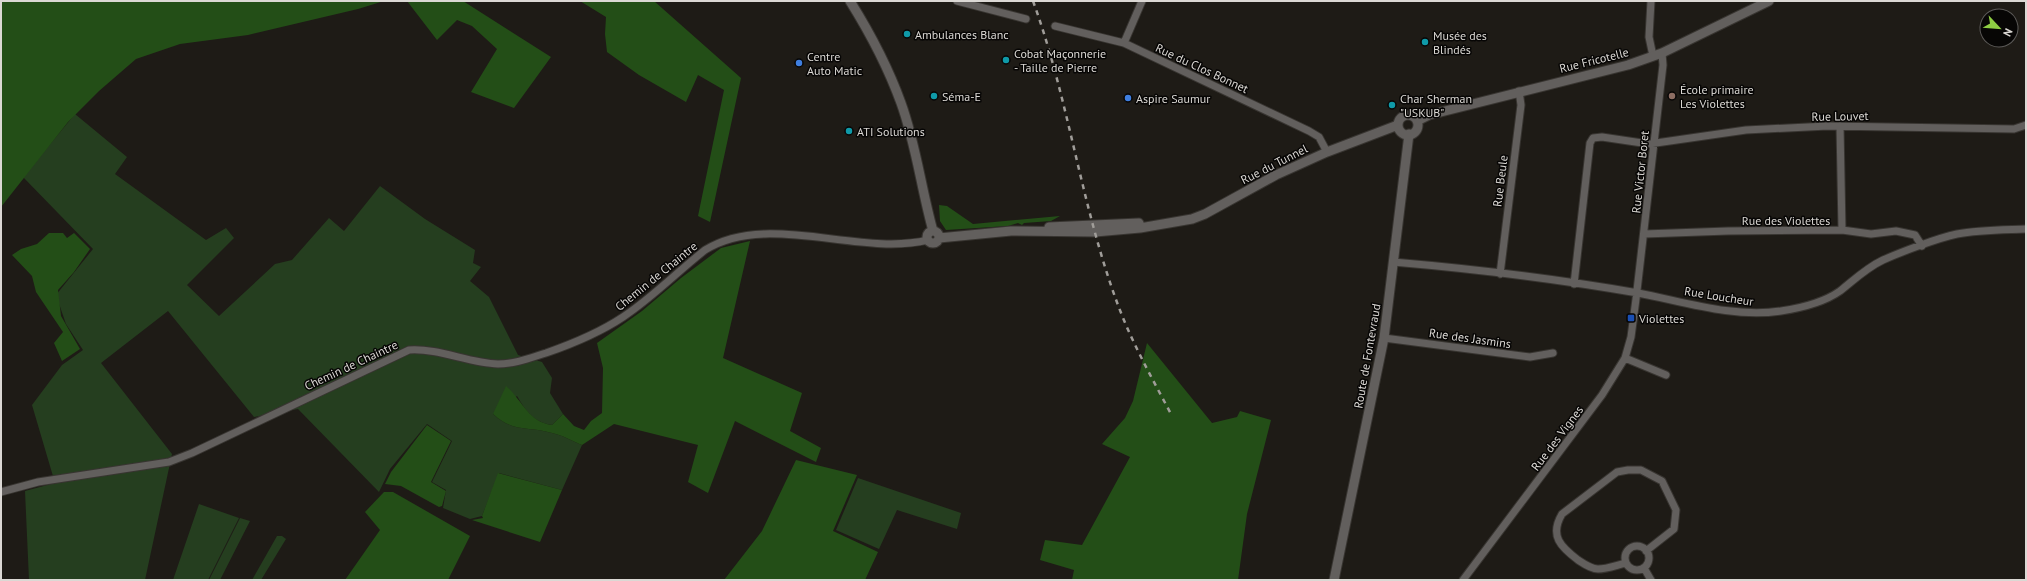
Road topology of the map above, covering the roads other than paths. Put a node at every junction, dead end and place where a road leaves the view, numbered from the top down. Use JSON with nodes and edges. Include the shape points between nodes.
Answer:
{"nodes":[{"id":1,"x":850,"y":1,"type":"edge"},
{"id":2,"x":957,"y":1,"type":"edge"},
{"id":3,"x":1142,"y":1,"type":"edge"},
{"id":4,"x":1651,"y":1,"type":"edge"},
{"id":5,"x":1769,"y":1,"type":"edge"},
{"id":6,"x":1026,"y":19,"type":"dead end"},
{"id":7,"x":1055,"y":26,"type":"dead end"},
{"id":8,"x":1124,"y":44,"type":"junction"},
{"id":9,"x":1658,"y":54,"type":"junction"},
{"id":10,"x":1520,"y":91,"type":"junction"},
{"id":11,"x":1418,"y":121,"type":"junction"},
{"id":12,"x":1398,"y":125,"type":"junction"},
{"id":13,"x":2026,"y":125,"type":"edge"},
{"id":14,"x":1840,"y":126,"type":"junction"},
{"id":15,"x":1409,"y":134,"type":"junction"},
{"id":16,"x":1654,"y":144,"type":"junction"},
{"id":17,"x":1327,"y":152,"type":"junction"},
{"id":18,"x":2026,"y":229,"type":"edge"},
{"id":19,"x":1842,"y":230,"type":"junction"},
{"id":20,"x":933,"y":231,"type":"junction"},
{"id":21,"x":1644,"y":234,"type":"junction"},
{"id":22,"x":939,"y":238,"type":"junction"},
{"id":23,"x":928,"y":240,"type":"junction"},
{"id":24,"x":1922,"y":246,"type":"junction"},
{"id":25,"x":1393,"y":262,"type":"junction"},
{"id":26,"x":1500,"y":274,"type":"junction"},
{"id":27,"x":1574,"y":284,"type":"junction"},
{"id":28,"x":1637,"y":293,"type":"junction"},
{"id":29,"x":1384,"y":338,"type":"junction"},
{"id":30,"x":1554,"y":353,"type":"dead end"},
{"id":31,"x":1625,"y":358,"type":"junction"},
{"id":32,"x":1666,"y":375,"type":"dead end"},
{"id":33,"x":1,"y":492,"type":"edge"},
{"id":34,"x":1646,"y":551,"type":"junction"},
{"id":35,"x":1626,"y":563,"type":"junction"},
{"id":36,"x":1644,"y":568,"type":"junction"},
{"id":37,"x":1334,"y":580,"type":"edge"},
{"id":38,"x":1463,"y":580,"type":"edge"},
{"id":39,"x":1651,"y":580,"type":"edge"}],
"edges":[{"from":1,"to":20,"type":"street","via":[[875,44],[901,103]]},
{"from":2,"to":6,"type":"street"},
{"from":3,"to":8,"type":"street"},
{"from":4,"to":9,"type":"street","name":"Rue Victor Boret","via":[[1649,37]]},
{"from":5,"to":9,"type":"street","name":"Rue Fricotelle"},
{"from":7,"to":8,"type":"street","name":"Rue du Clos Bonnet"},
{"from":8,"to":17,"type":"street","name":"Rue du Clos Bonnet","via":[[1309,131],[1319,138]]},
{"from":9,"to":10,"type":"street","name":"Rue Fricotelle","via":[[1628,65]]},
{"from":9,"to":16,"type":"street","name":"Rue Victor Boret","via":[[1663,58]]},
{"from":10,"to":11,"type":"street","name":"Rue Fricotelle","via":[[1429,115]]},
{"from":10,"to":26,"type":"street","name":"Rue Beule"},
{"from":11,"to":12,"type":"street","via":[[1413,116],[1406,115],[1401,118]]},
{"from":11,"to":15,"type":"street","via":[[1417,130]]},
{"from":12,"to":15,"type":"street","via":[[1401,131]]},
{"from":12,"to":17,"type":"street","name":"Rue du Tunnel"},
{"from":13,"to":14,"type":"street","name":"Rue Louvet","via":[[2014,129]]},
{"from":14,"to":16,"type":"street","name":"Rue Louvet","via":[[1746,130]]},
{"from":14,"to":19,"type":"street"},
{"from":15,"to":25,"type":"street","name":"Route de Fontevraud"},
{"from":16,"to":21,"type":"street","name":"Rue Victor Boret"},
{"from":16,"to":27,"type":"street","name":"Rue Louvet","via":[[1602,137],[1593,138],[1590,143]]},
{"from":17,"to":22,"type":"street","name":"Rue du Tunnel","via":[[1276,175],[1192,219],[1140,228],[1095,232],[1010,231]]},
{"from":18,"to":24,"type":"street","name":"Rue Loucheur","via":[[1957,234]]},
{"from":19,"to":21,"type":"street","name":"Rue des Violettes"},
{"from":19,"to":24,"type":"street","name":"Rue des Violettes","via":[[1871,234],[1907,232],[1915,235]]},
{"from":20,"to":22,"type":"street","via":[[938,233]]},
{"from":20,"to":23,"type":"street","via":[[928,234]]},
{"from":21,"to":28,"type":"street","name":"Rue Victor Boret"},
{"from":22,"to":23,"type":"street","via":[[935,242]]},
{"from":23,"to":33,"type":"street","name":"Chemin de Chaintre","via":[[890,244],[768,234],[730,239],[705,250],[622,318],[592,335],[561,348],[526,360],[499,364],[420,349],[409,350],[169,462],[38,482]]},
{"from":24,"to":28,"type":"street","name":"Rue Loucheur","via":[[1883,260],[1865,270],[1838,292],[1814,304],[1780,311],[1757,314],[1734,312]]},
{"from":25,"to":26,"type":"street","name":"Rue Loucheur"},
{"from":25,"to":29,"type":"street","name":"Route de Fontevraud"},
{"from":26,"to":27,"type":"street","name":"Rue Loucheur"},
{"from":27,"to":28,"type":"street","name":"Rue Loucheur"},
{"from":28,"to":31,"type":"street","name":"Rue des Vignes","via":[[1631,337]]},
{"from":29,"to":30,"type":"street","name":"Rue des Jasmins","via":[[1530,357]]},
{"from":29,"to":37,"type":"street","name":"Route de Fontevraud"},
{"from":31,"to":32,"type":"street"},
{"from":31,"to":38,"type":"street","name":"Rue des Vignes","via":[[1602,395]]},
{"from":34,"to":35,"type":"street","via":[[1640,547],[1633,547],[1627,552]]},
{"from":34,"to":35,"type":"street","via":[[1674,529],[1676,510],[1662,481],[1641,470],[1617,472],[1562,514],[1556,524],[1557,536],[1564,549],[1587,566],[1598,570]]},
{"from":34,"to":36,"type":"street","via":[[1648,558]]},
{"from":35,"to":36,"type":"street","via":[[1634,570]]},
{"from":36,"to":39,"type":"street"}]}
